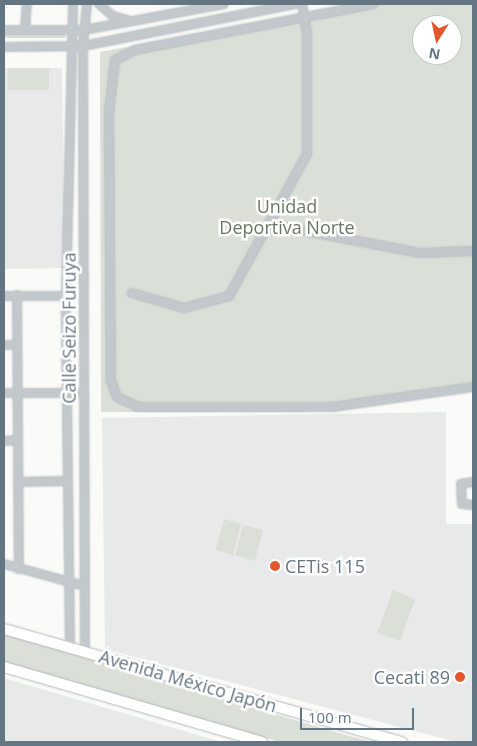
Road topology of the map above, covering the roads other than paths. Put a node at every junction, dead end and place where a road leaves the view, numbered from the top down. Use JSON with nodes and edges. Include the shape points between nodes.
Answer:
{"nodes":[{"id":1,"x":27,"y":4,"type":"edge"},
{"id":2,"x":73,"y":4,"type":"edge"},
{"id":3,"x":87,"y":4,"type":"edge"},
{"id":4,"x":99,"y":4,"type":"edge"},
{"id":5,"x":224,"y":4,"type":"edge"},
{"id":6,"x":295,"y":4,"type":"edge"},
{"id":7,"x":302,"y":4,"type":"edge"},
{"id":8,"x":373,"y":4,"type":"edge"},
{"id":9,"x":305,"y":16,"type":"junction"},
{"id":10,"x":132,"y":22,"type":"junction"},
{"id":11,"x":4,"y":30,"type":"edge"},
{"id":12,"x":24,"y":30,"type":"junction"},
{"id":13,"x":84,"y":30,"type":"junction"},
{"id":14,"x":70,"y":31,"type":"junction"},
{"id":15,"x":83,"y":46,"type":"junction"},
{"id":16,"x":4,"y":47,"type":"edge"},
{"id":17,"x":69,"y":47,"type":"junction"},
{"id":18,"x":269,"y":224,"type":"junction"},
{"id":19,"x":473,"y":251,"type":"edge"},
{"id":20,"x":132,"y":293,"type":"dead end"},
{"id":21,"x":4,"y":296,"type":"edge"},
{"id":22,"x":17,"y":296,"type":"junction"},
{"id":23,"x":66,"y":296,"type":"junction"},
{"id":24,"x":4,"y":345,"type":"edge"},
{"id":25,"x":17,"y":345,"type":"junction"},
{"id":26,"x":473,"y":387,"type":"edge"},
{"id":27,"x":4,"y":393,"type":"edge"},
{"id":28,"x":18,"y":393,"type":"junction"},
{"id":29,"x":67,"y":393,"type":"junction"},
{"id":30,"x":84,"y":393,"type":"junction"},
{"id":31,"x":4,"y":440,"type":"edge"},
{"id":32,"x":18,"y":440,"type":"junction"},
{"id":33,"x":66,"y":481,"type":"junction"},
{"id":34,"x":18,"y":482,"type":"junction"},
{"id":35,"x":473,"y":482,"type":"edge"},
{"id":36,"x":473,"y":505,"type":"edge"},
{"id":37,"x":4,"y":564,"type":"edge"},
{"id":38,"x":19,"y":569,"type":"junction"},
{"id":39,"x":70,"y":584,"type":"junction"},
{"id":40,"x":85,"y":586,"type":"junction"},
{"id":41,"x":4,"y":629,"type":"edge"},
{"id":42,"x":70,"y":648,"type":"junction"},
{"id":43,"x":85,"y":652,"type":"junction"},
{"id":44,"x":4,"y":667,"type":"edge"},
{"id":45,"x":391,"y":741,"type":"edge"},
{"id":46,"x":262,"y":742,"type":"edge"}],
"edges":[{"from":1,"to":12,"type":"street"},
{"from":2,"to":14,"type":"street","name":"Calle Seizo Furuya"},
{"from":3,"to":13,"type":"street","name":"Calle Seizo Furuya"},
{"from":4,"to":10,"type":"street","via":[[113,16]]},
{"from":5,"to":10,"type":"street"},
{"from":6,"to":15,"type":"street"},
{"from":7,"to":9,"type":"street"},
{"from":8,"to":9,"type":"street"},
{"from":9,"to":18,"type":"street","via":[[309,146]]},
{"from":9,"to":26,"type":"street","via":[[136,50],[116,60],[109,113],[113,390],[117,397],[138,407],[333,407]]},
{"from":10,"to":13,"type":"street"},
{"from":11,"to":12,"type":"street"},
{"from":12,"to":14,"type":"street"},
{"from":13,"to":14,"type":"street"},
{"from":13,"to":15,"type":"street","name":"Calle Seizo Furuya"},
{"from":14,"to":17,"type":"street","name":"Calle Seizo Furuya"},
{"from":15,"to":17,"type":"street"},
{"from":15,"to":30,"type":"street","name":"Calle Seizo Furuya"},
{"from":16,"to":17,"type":"street"},
{"from":17,"to":23,"type":"street","name":"Calle Seizo Furuya"},
{"from":18,"to":19,"type":"street","via":[[419,253]]},
{"from":18,"to":20,"type":"street","via":[[224,300],[184,308]]},
{"from":21,"to":22,"type":"street"},
{"from":22,"to":23,"type":"street"},
{"from":22,"to":25,"type":"street"},
{"from":23,"to":29,"type":"street","name":"Calle Seizo Furuya"},
{"from":24,"to":25,"type":"street"},
{"from":25,"to":28,"type":"street"},
{"from":27,"to":28,"type":"street"},
{"from":28,"to":29,"type":"street"},
{"from":28,"to":32,"type":"street"},
{"from":29,"to":30,"type":"street"},
{"from":29,"to":33,"type":"street","name":"Calle Seizo Furuya"},
{"from":30,"to":40,"type":"street","name":"Calle Seizo Furuya"},
{"from":31,"to":32,"type":"street"},
{"from":32,"to":34,"type":"street"},
{"from":33,"to":34,"type":"street"},
{"from":33,"to":39,"type":"street","name":"Calle Seizo Furuya"},
{"from":34,"to":38,"type":"street"},
{"from":35,"to":36,"type":"street","via":[[461,484],[462,504]]},
{"from":37,"to":38,"type":"street"},
{"from":38,"to":39,"type":"street"},
{"from":39,"to":40,"type":"street"},
{"from":39,"to":42,"type":"street","name":"Calle Seizo Furuya"},
{"from":40,"to":43,"type":"street","name":"Calle Seizo Furuya"},
{"from":41,"to":42,"type":"main road","name":"Avenida México Japón"},
{"from":42,"to":43,"type":"main road","name":"Avenida México Japón"},
{"from":43,"to":45,"type":"main road","name":"Avenida México Japón"},
{"from":44,"to":46,"type":"main road"}]}
